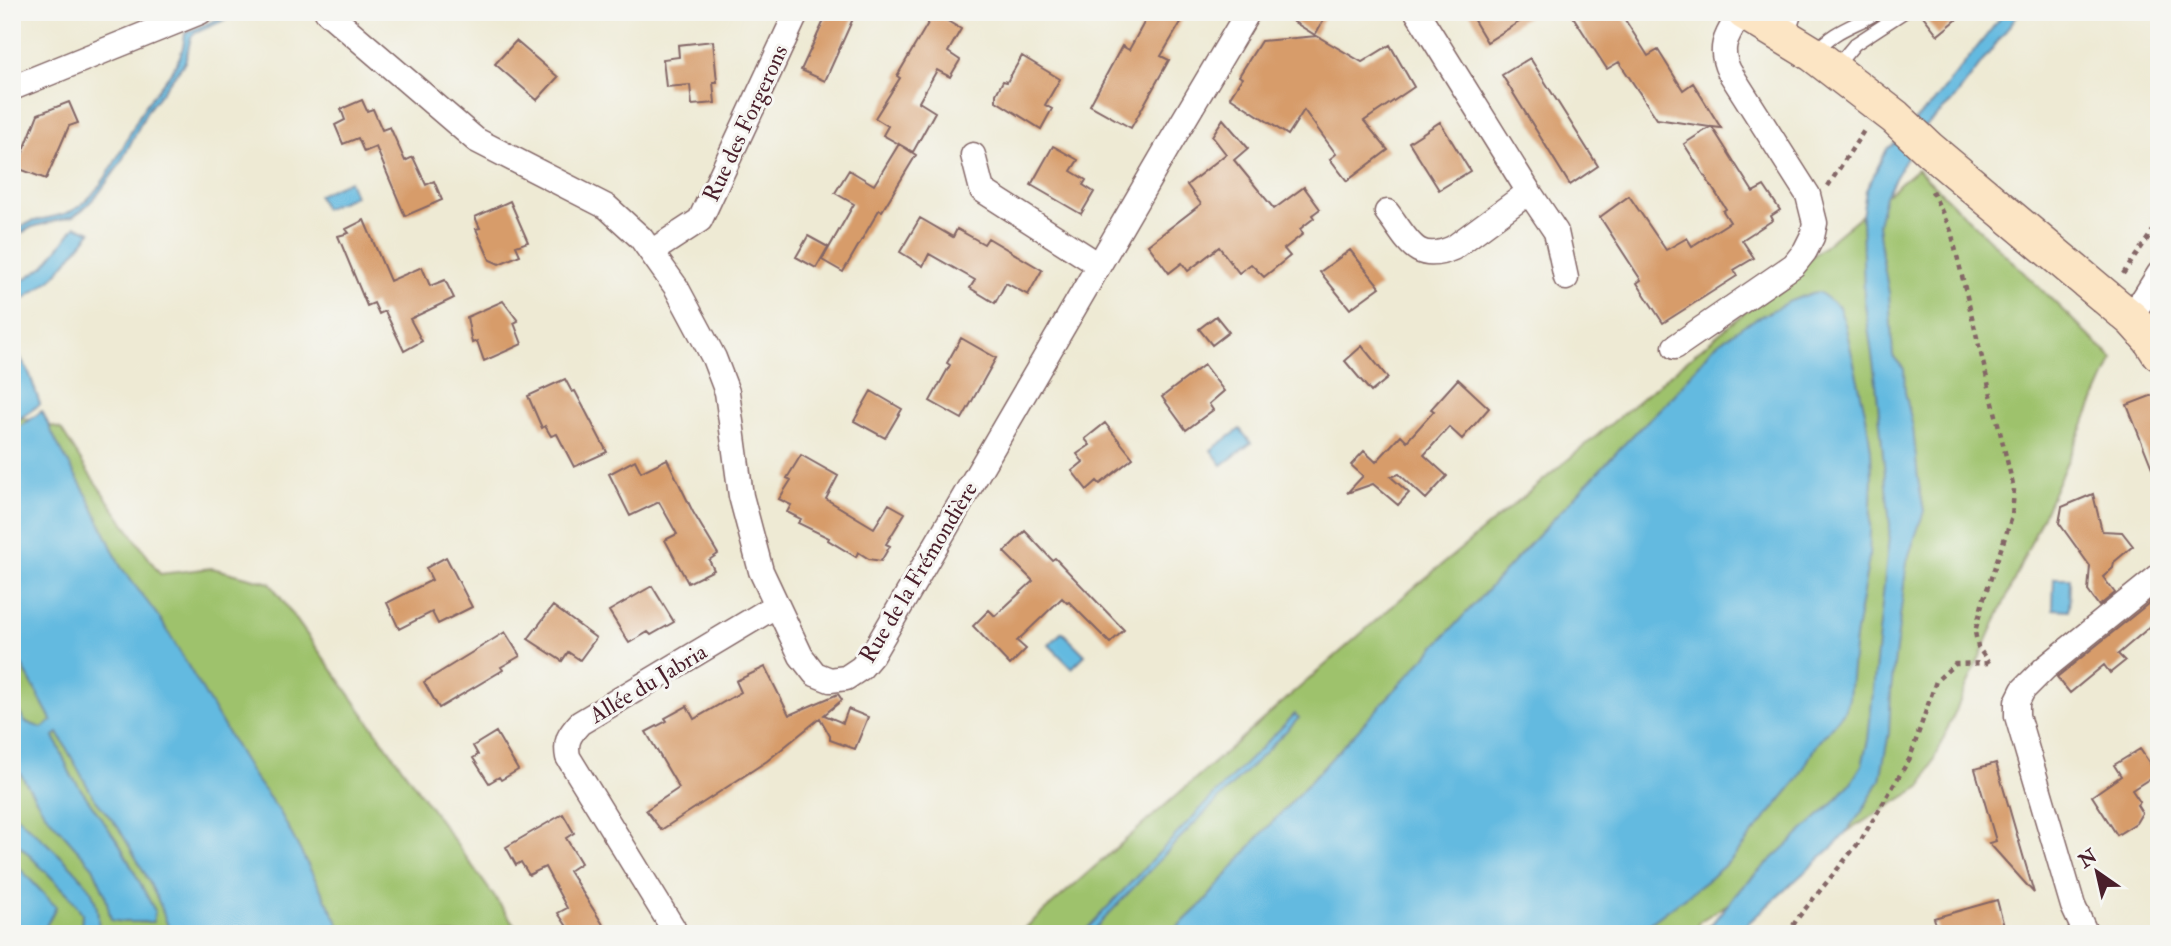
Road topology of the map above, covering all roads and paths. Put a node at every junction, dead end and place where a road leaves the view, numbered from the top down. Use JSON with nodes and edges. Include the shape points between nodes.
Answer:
{"nodes":[{"id":1,"x":200,"y":12,"type":"edge"},
{"id":2,"x":327,"y":12,"type":"edge"},
{"id":3,"x":797,"y":12,"type":"edge"},
{"id":4,"x":1248,"y":12,"type":"edge"},
{"id":5,"x":1417,"y":12,"type":"edge"},
{"id":6,"x":1742,"y":12,"type":"edge"},
{"id":7,"x":1878,"y":12,"type":"edge"},
{"id":8,"x":1904,"y":12,"type":"edge"},
{"id":9,"x":1807,"y":44,"type":"edge"},
{"id":10,"x":12,"y":88,"type":"edge"},
{"id":11,"x":1883,"y":120,"type":"junction"},
{"id":12,"x":973,"y":155,"type":"dead end"},
{"id":13,"x":1931,"y":165,"type":"junction"},
{"id":14,"x":1530,"y":192,"type":"junction"},
{"id":15,"x":1808,"y":195,"type":"junction"},
{"id":16,"x":1387,"y":212,"type":"dead end"},
{"id":17,"x":2159,"y":222,"type":"edge"},
{"id":18,"x":651,"y":252,"type":"junction"},
{"id":19,"x":1099,"y":265,"type":"junction"},
{"id":20,"x":2159,"y":274,"type":"edge"},
{"id":21,"x":1566,"y":278,"type":"dead end"},
{"id":22,"x":2118,"y":307,"type":"junction"},
{"id":23,"x":1675,"y":347,"type":"dead end"},
{"id":24,"x":2159,"y":353,"type":"edge"},
{"id":25,"x":2159,"y":576,"type":"edge"},
{"id":26,"x":777,"y":605,"type":"junction"},
{"id":27,"x":673,"y":928,"type":"dead end"},
{"id":28,"x":1788,"y":934,"type":"edge"},
{"id":29,"x":2086,"y":934,"type":"edge"}],
"edges":[{"from":1,"to":10,"type":"street"},
{"from":2,"to":18,"type":"street","name":"Rue de la Frémondière","via":[[476,140],[607,207]]},
{"from":3,"to":18,"type":"street","name":"Rue des Forgerons","via":[[700,220]]},
{"from":4,"to":19,"type":"street","name":"Rue de la Frémondière"},
{"from":5,"to":14,"type":"street"},
{"from":6,"to":9,"type":"main road"},
{"from":6,"to":15,"type":"street","via":[[1723,47],[1723,58]]},
{"from":7,"to":9,"type":"lane"},
{"from":8,"to":9,"type":"lane","via":[[1855,44]]},
{"from":9,"to":11,"type":"main road"},
{"from":11,"to":13,"type":"main road"},
{"from":11,"to":15,"type":"path","via":[[1827,188]]},
{"from":12,"to":19,"type":"street","via":[[982,190]]},
{"from":13,"to":22,"type":"main road"},
{"from":13,"to":28,"type":"path","via":[[1931,189],[1951,232],[2014,489],[2012,517],[1975,632],[1989,663],[1955,664],[1936,681],[1910,758],[1861,840]]},
{"from":14,"to":16,"type":"street","via":[[1439,254],[1426,254],[1415,247]]},
{"from":14,"to":21,"type":"street","via":[[1556,232]]},
{"from":15,"to":23,"type":"street","via":[[1815,223],[1812,237],[1794,265]]},
{"from":17,"to":22,"type":"path"},
{"from":18,"to":26,"type":"street","name":"Rue de la Frémondière","via":[[698,326],[727,392],[741,495],[761,571]]},
{"from":19,"to":26,"type":"street","name":"Rue de la Frémondière","via":[[861,668],[846,678],[830,680],[816,674],[801,656]]},
{"from":20,"to":22,"type":"street","via":[[2144,298]]},
{"from":22,"to":24,"type":"main road"},
{"from":25,"to":29,"type":"street","via":[[2045,668],[2017,702],[2017,716],[2073,906]]},
{"from":26,"to":27,"type":"street","name":"Allée du Jabria","via":[[580,723],[569,734],[568,757]]}]}
